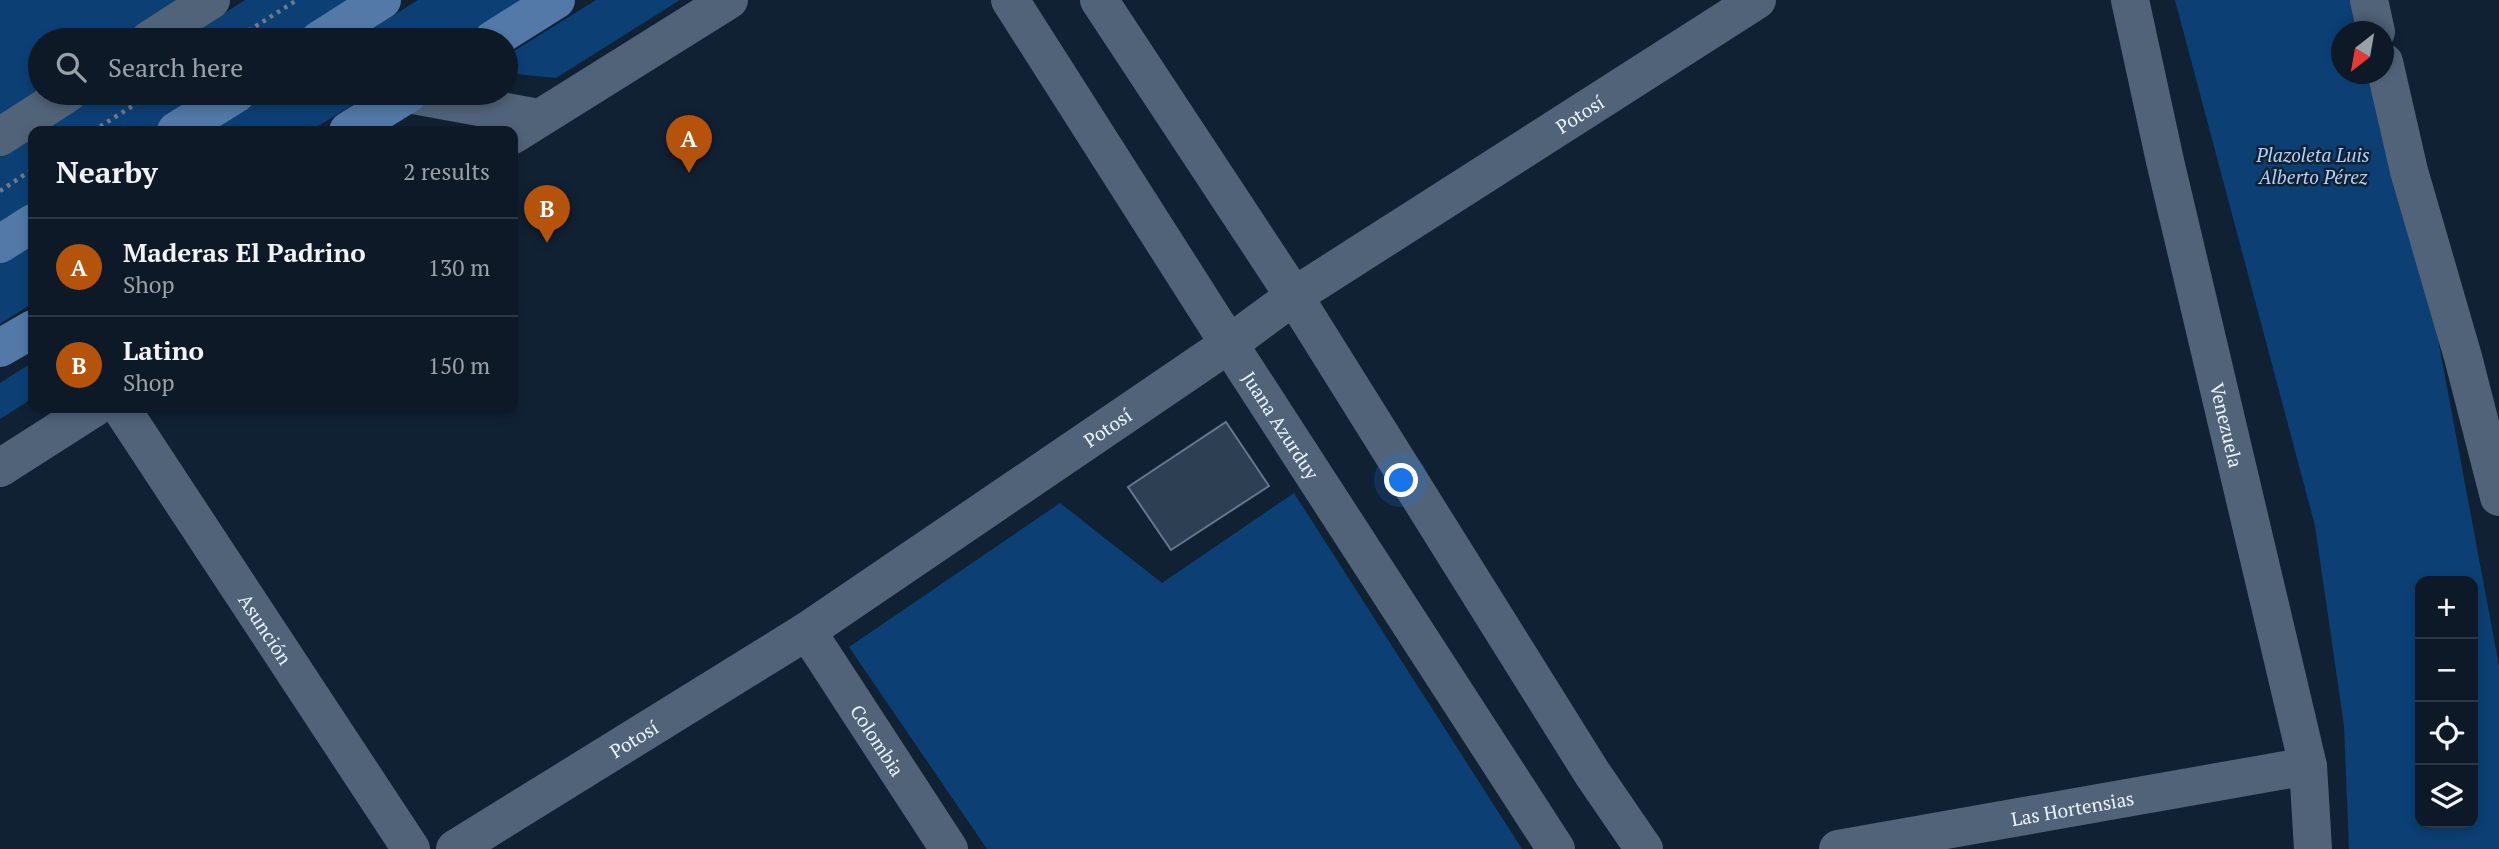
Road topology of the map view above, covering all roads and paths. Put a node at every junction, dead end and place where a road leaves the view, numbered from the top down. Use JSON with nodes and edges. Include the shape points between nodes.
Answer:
{"nodes":[{"id":1,"x":211,"y":0,"type":"edge"},
{"id":2,"x":297,"y":0,"type":"edge"},
{"id":3,"x":382,"y":0,"type":"edge"},
{"id":4,"x":556,"y":0,"type":"edge"},
{"id":5,"x":729,"y":0,"type":"edge"},
{"id":6,"x":1010,"y":0,"type":"edge"},
{"id":7,"x":1100,"y":0,"type":"edge"},
{"id":8,"x":1757,"y":0,"type":"edge"},
{"id":9,"x":2130,"y":0,"type":"edge"},
{"id":10,"x":2369,"y":0,"type":"edge"},
{"id":11,"x":2374,"y":21,"type":"edge"},
{"id":12,"x":168,"y":28,"type":"edge"},
{"id":13,"x":253,"y":28,"type":"edge"},
{"id":14,"x":338,"y":28,"type":"edge"},
{"id":15,"x":511,"y":28,"type":"edge"},
{"id":16,"x":2389,"y":84,"type":"edge"},
{"id":17,"x":49,"y":105,"type":"edge"},
{"id":18,"x":134,"y":105,"type":"edge"},
{"id":19,"x":218,"y":105,"type":"edge"},
{"id":20,"x":389,"y":105,"type":"edge"},
{"id":21,"x":451,"y":105,"type":"edge"},
{"id":22,"x":101,"y":126,"type":"edge"},
{"id":23,"x":184,"y":126,"type":"edge"},
{"id":24,"x":356,"y":126,"type":"edge"},
{"id":25,"x":526,"y":126,"type":"edge"},
{"id":26,"x":0,"y":137,"type":"edge"},
{"id":27,"x":28,"y":173,"type":"edge"},
{"id":28,"x":0,"y":191,"type":"edge"},
{"id":29,"x":28,"y":226,"type":"edge"},
{"id":30,"x":0,"y":244,"type":"edge"},
{"id":31,"x":1294,"y":296,"type":"junction"},
{"id":32,"x":28,"y":332,"type":"edge"},
{"id":33,"x":1229,"y":344,"type":"junction"},
{"id":34,"x":0,"y":348,"type":"edge"},
{"id":35,"x":86,"y":413,"type":"edge"},
{"id":36,"x":124,"y":413,"type":"edge"},
{"id":37,"x":0,"y":468,"type":"edge"},
{"id":38,"x":2499,"y":497,"type":"edge"},
{"id":39,"x":807,"y":631,"type":"junction"},
{"id":40,"x":2308,"y":766,"type":"junction"},
{"id":41,"x":411,"y":849,"type":"edge"},
{"id":42,"x":455,"y":849,"type":"edge"},
{"id":43,"x":949,"y":849,"type":"edge"},
{"id":44,"x":1556,"y":849,"type":"edge"},
{"id":45,"x":1644,"y":849,"type":"edge"},
{"id":46,"x":1838,"y":849,"type":"edge"},
{"id":47,"x":2313,"y":849,"type":"edge"}],
"edges":[{"from":1,"to":12,"type":"street"},
{"from":2,"to":13,"type":"path"},
{"from":3,"to":14,"type":"main road"},
{"from":4,"to":15,"type":"main road"},
{"from":5,"to":25,"type":"street"},
{"from":6,"to":33,"type":"street","name":"Juana Azurduy"},
{"from":7,"to":31,"type":"street"},
{"from":8,"to":31,"type":"street","name":"Potosí"},
{"from":9,"to":40,"type":"street","name":"Venezuela"},
{"from":10,"to":11,"type":"street"},
{"from":16,"to":38,"type":"street"},
{"from":17,"to":26,"type":"street"},
{"from":18,"to":22,"type":"path"},
{"from":19,"to":23,"type":"main road"},
{"from":20,"to":24,"type":"main road"},
{"from":21,"to":25,"type":"street"},
{"from":27,"to":28,"type":"path"},
{"from":29,"to":30,"type":"main road"},
{"from":31,"to":33,"type":"street","name":"Potosí"},
{"from":31,"to":45,"type":"street"},
{"from":32,"to":34,"type":"main road"},
{"from":33,"to":39,"type":"street","name":"Potosí"},
{"from":33,"to":44,"type":"street","name":"Juana Azurduy"},
{"from":35,"to":37,"type":"street"},
{"from":36,"to":41,"type":"street","name":"Asunción"},
{"from":39,"to":42,"type":"street","name":"Potosí"},
{"from":39,"to":43,"type":"street","name":"Colombia"},
{"from":40,"to":46,"type":"street","name":"Las Hortensias"},
{"from":40,"to":47,"type":"street","name":"Venezuela"}]}
